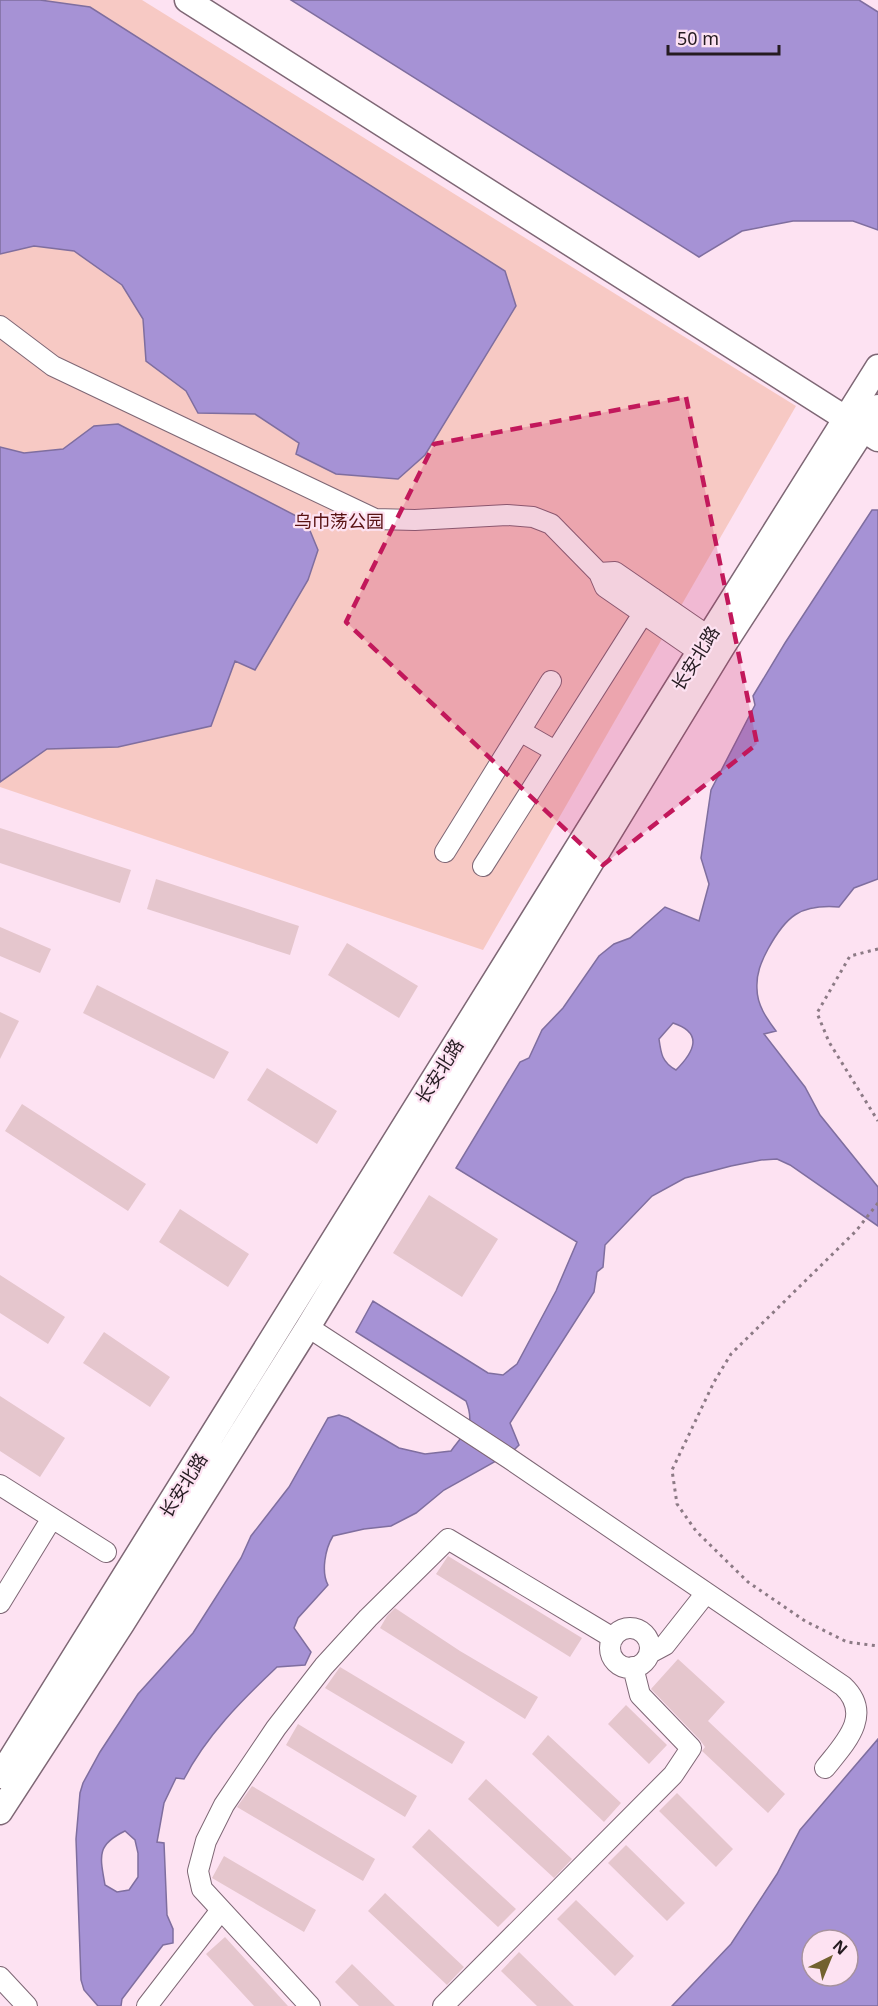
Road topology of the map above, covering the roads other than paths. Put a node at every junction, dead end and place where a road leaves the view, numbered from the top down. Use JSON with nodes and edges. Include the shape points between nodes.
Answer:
{"nodes":[{"id":1,"x":187,"y":0,"type":"edge"},
{"id":2,"x":0,"y":326,"type":"edge"},
{"id":3,"x":878,"y":367,"type":"edge"},
{"id":4,"x":878,"y":407,"type":"edge"},
{"id":5,"x":862,"y":429,"type":"edge"},
{"id":6,"x":647,"y":606,"type":"junction"},
{"id":7,"x":711,"y":649,"type":"junction"},
{"id":8,"x":551,"y":681,"type":"dead end"},
{"id":9,"x":520,"y":731,"type":"junction"},
{"id":10,"x":555,"y":751,"type":"junction"},
{"id":11,"x":445,"y":852,"type":"dead end"},
{"id":12,"x":483,"y":866,"type":"dead end"},
{"id":13,"x":308,"y":1327,"type":"junction"},
{"id":14,"x":0,"y":1485,"type":"edge"},
{"id":15,"x":52,"y":1518,"type":"junction"},
{"id":16,"x":106,"y":1552,"type":"dead end"},
{"id":17,"x":706,"y":1593,"type":"junction"},
{"id":18,"x":0,"y":1604,"type":"edge"},
{"id":19,"x":613,"y":1638,"type":"junction"},
{"id":20,"x":650,"y":1653,"type":"junction"},
{"id":21,"x":633,"y":1667,"type":"junction"},
{"id":22,"x":825,"y":1768,"type":"dead end"},
{"id":23,"x":0,"y":1776,"type":"edge"},
{"id":24,"x":0,"y":1812,"type":"edge"},
{"id":25,"x":221,"y":1910,"type":"junction"},
{"id":26,"x":0,"y":1977,"type":"edge"},
{"id":27,"x":27,"y":2006,"type":"edge"},
{"id":28,"x":147,"y":2006,"type":"edge"},
{"id":29,"x":310,"y":2006,"type":"edge"},
{"id":30,"x":444,"y":2006,"type":"edge"}],
"edges":[{"from":1,"to":5,"type":"main road"},
{"from":2,"to":6,"type":"street","via":[[53,366],[375,519],[507,515],[534,517],[551,524],[599,573],[615,572]]},
{"from":3,"to":5,"type":"main road","name":"长安北路"},
{"from":4,"to":5,"type":"main road","name":"长安北路"},
{"from":5,"to":7,"type":"main road","name":"长安北路"},
{"from":6,"to":7,"type":"street"},
{"from":6,"to":10,"type":"street"},
{"from":7,"to":13,"type":"main road","name":"长安北路"},
{"from":7,"to":23,"type":"main road","name":"长安北路"},
{"from":8,"to":9,"type":"street"},
{"from":9,"to":10,"type":"street"},
{"from":9,"to":11,"type":"street"},
{"from":10,"to":12,"type":"street"},
{"from":13,"to":17,"type":"street"},
{"from":13,"to":24,"type":"main road","name":"长安北路"},
{"from":14,"to":15,"type":"street"},
{"from":15,"to":16,"type":"street"},
{"from":15,"to":18,"type":"street"},
{"from":17,"to":20,"type":"street","via":[[665,1645]]},
{"from":17,"to":22,"type":"street","via":[[850,1693],[858,1715],[851,1735]]},
{"from":19,"to":20,"type":"street","via":[[618,1632],[634,1628],[647,1637]]},
{"from":19,"to":21,"type":"street","via":[[614,1659]]},
{"from":19,"to":25,"type":"street","via":[[448,1539],[324,1666],[224,1805],[206,1841],[198,1871],[202,1889]]},
{"from":20,"to":21,"type":"street","via":[[641,1665]]},
{"from":21,"to":30,"type":"street","via":[[640,1695],[691,1748],[673,1775]]},
{"from":25,"to":28,"type":"street"},
{"from":25,"to":29,"type":"street"},
{"from":26,"to":27,"type":"street"}]}
